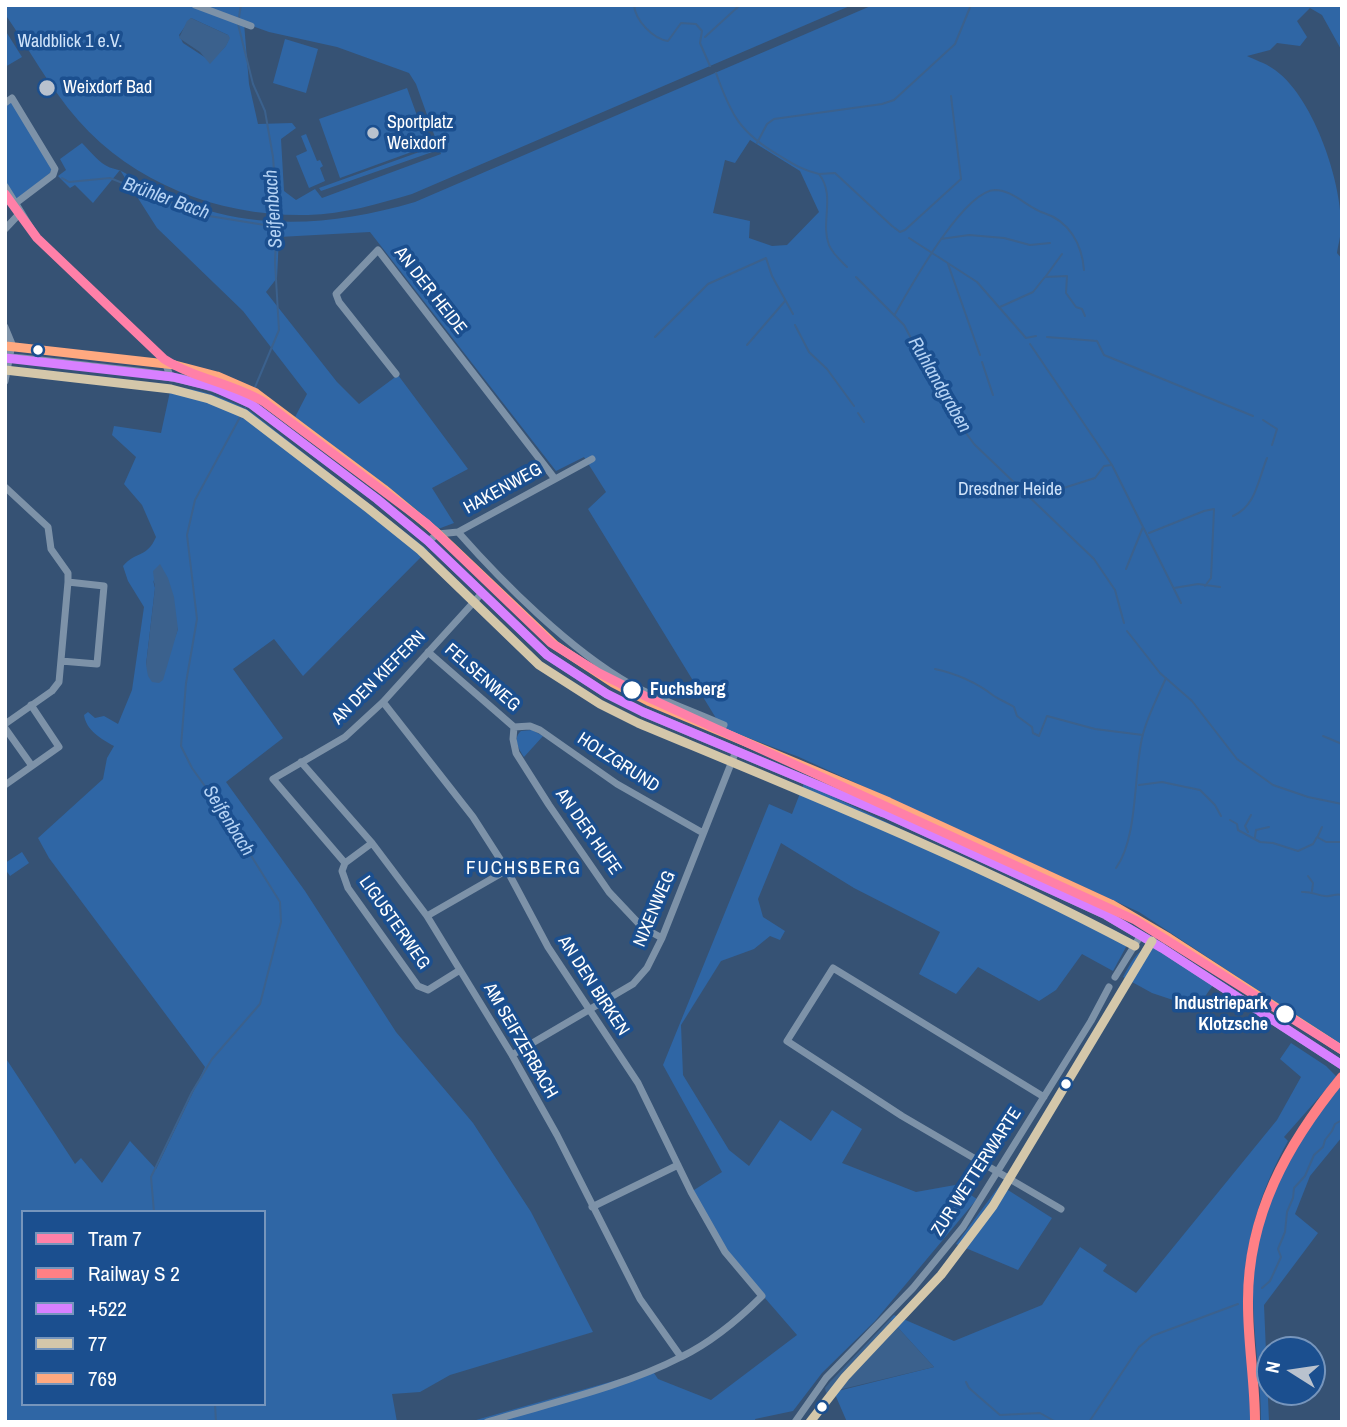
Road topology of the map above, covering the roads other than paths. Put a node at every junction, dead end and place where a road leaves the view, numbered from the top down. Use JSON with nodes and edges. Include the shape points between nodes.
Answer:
{"nodes":[{"id":1,"x":195,"y":5,"type":"edge"},
{"id":2,"x":250,"y":25,"type":"dead end"},
{"id":3,"x":5,"y":103,"type":"edge"},
{"id":4,"x":5,"y":186,"type":"edge"},
{"id":5,"x":16,"y":203,"type":"junction"},
{"id":6,"x":21,"y":212,"type":"junction"},
{"id":7,"x":5,"y":229,"type":"edge"},
{"id":8,"x":5,"y":327,"type":"edge"},
{"id":9,"x":8,"y":358,"type":"edge"},
{"id":10,"x":396,"y":374,"type":"dead end"},
{"id":11,"x":170,"y":376,"type":"junction"},
{"id":12,"x":5,"y":381,"type":"edge"},
{"id":13,"x":592,"y":459,"type":"dead end"},
{"id":14,"x":555,"y":479,"type":"junction"},
{"id":15,"x":5,"y":487,"type":"edge"},
{"id":16,"x":458,"y":531,"type":"junction"},
{"id":17,"x":428,"y":541,"type":"junction"},
{"id":18,"x":68,"y":582,"type":"junction"},
{"id":19,"x":481,"y":593,"type":"junction"},
{"id":20,"x":428,"y":652,"type":"junction"},
{"id":21,"x":61,"y":661,"type":"junction"},
{"id":22,"x":383,"y":702,"type":"junction"},
{"id":23,"x":31,"y":705,"type":"junction"},
{"id":24,"x":724,"y":725,"type":"dead end"},
{"id":25,"x":5,"y":726,"type":"edge"},
{"id":26,"x":514,"y":727,"type":"junction"},
{"id":27,"x":736,"y":751,"type":"junction"},
{"id":28,"x":302,"y":762,"type":"junction"},
{"id":29,"x":32,"y":766,"type":"junction"},
{"id":30,"x":5,"y":784,"type":"edge"},
{"id":31,"x":703,"y":833,"type":"junction"},
{"id":32,"x":372,"y":844,"type":"junction"},
{"id":33,"x":345,"y":863,"type":"junction"},
{"id":34,"x":507,"y":870,"type":"junction"},
{"id":35,"x":427,"y":916,"type":"junction"},
{"id":36,"x":1141,"y":935,"type":"junction"},
{"id":37,"x":662,"y":937,"type":"junction"},
{"id":38,"x":460,"y":970,"type":"junction"},
{"id":39,"x":1115,"y":977,"type":"dead end"},
{"id":40,"x":1109,"y":987,"type":"dead end"},
{"id":41,"x":589,"y":1010,"type":"junction"},
{"id":42,"x":512,"y":1055,"type":"junction"},
{"id":43,"x":1342,"y":1065,"type":"edge"},
{"id":44,"x":1044,"y":1097,"type":"junction"},
{"id":45,"x":678,"y":1165,"type":"junction"},
{"id":46,"x":999,"y":1172,"type":"junction"},
{"id":47,"x":592,"y":1207,"type":"junction"},
{"id":48,"x":1061,"y":1209,"type":"dead end"},
{"id":49,"x":681,"y":1357,"type":"junction"},
{"id":50,"x":487,"y":1422,"type":"edge"},
{"id":51,"x":795,"y":1422,"type":"edge"}],
"edges":[{"from":1,"to":2,"type":"street"},
{"from":3,"to":5,"type":"street","via":[[12,98],[55,169]]},
{"from":4,"to":5,"type":"street"},
{"from":5,"to":6,"type":"street"},
{"from":6,"to":7,"type":"street"},
{"from":6,"to":11,"type":"street","via":[[37,237],[164,359]]},
{"from":8,"to":9,"type":"street","via":[[12,340]]},
{"from":9,"to":11,"type":"main road"},
{"from":9,"to":12,"type":"street"},
{"from":10,"to":14,"type":"street","name":"AN DER HEIDE","via":[[336,294],[378,250]]},
{"from":11,"to":17,"type":"main road","via":[[251,404]]},
{"from":13,"to":14,"type":"street","name":"HAKENWEG"},
{"from":14,"to":16,"type":"street","name":"HAKENWEG"},
{"from":15,"to":18,"type":"street","via":[[48,527],[51,550],[68,573]]},
{"from":16,"to":17,"type":"street","name":"HAKENWEG"},
{"from":16,"to":24,"type":"street","via":[[571,643],[633,685]]},
{"from":17,"to":19,"type":"main road"},
{"from":18,"to":21,"type":"street"},
{"from":18,"to":21,"type":"street","via":[[104,586],[97,664]]},
{"from":19,"to":20,"type":"street","name":"AN DEN KIEFERN"},
{"from":19,"to":27,"type":"main road","via":[[547,655],[607,694]]},
{"from":20,"to":22,"type":"street","name":"AN DEN KIEFERN"},
{"from":20,"to":26,"type":"street","name":"FELSENWEG"},
{"from":21,"to":23,"type":"street","via":[[59,682]]},
{"from":22,"to":28,"type":"street","name":"AN DEN KIEFERN","via":[[345,737]]},
{"from":22,"to":34,"type":"street","name":"AN DEN BIRKEN","via":[[473,817]]},
{"from":23,"to":25,"type":"street"},
{"from":23,"to":29,"type":"street","via":[[59,747]]},
{"from":25,"to":29,"type":"street"},
{"from":26,"to":31,"type":"street","name":"HOLZGRUND","via":[[540,730],[617,784]]},
{"from":26,"to":37,"type":"street","name":"AN DER HUFE","via":[[516,753],[575,844],[642,927]]},
{"from":27,"to":31,"type":"street","name":"NIXENWEG"},
{"from":27,"to":36,"type":"main road","via":[[922,830]]},
{"from":28,"to":32,"type":"street","name":"AM SEIFZERBACH"},
{"from":28,"to":33,"type":"street","name":"AN DEN KIEFERN","via":[[273,779]]},
{"from":29,"to":30,"type":"street"},
{"from":31,"to":37,"type":"street","name":"NIXENWEG"},
{"from":32,"to":33,"type":"street","name":"LIGUSTERWEG"},
{"from":32,"to":35,"type":"street","name":"AM SEIFZERBACH"},
{"from":33,"to":38,"type":"street","name":"LIGUSTERWEG","via":[[342,872],[348,888],[418,986],[428,990]]},
{"from":34,"to":35,"type":"street"},
{"from":34,"to":41,"type":"street","name":"AN DEN BIRKEN","via":[[548,947]]},
{"from":35,"to":38,"type":"street","name":"AM SEIFZERBACH"},
{"from":36,"to":39,"type":"street"},
{"from":36,"to":43,"type":"main road"},
{"from":37,"to":41,"type":"street","name":"NIXENWEG","via":[[647,968],[633,984]]},
{"from":38,"to":42,"type":"street","name":"AM SEIFZERBACH"},
{"from":40,"to":44,"type":"street","name":"ZUR WETTERWARTE"},
{"from":41,"to":42,"type":"street","name":"NIXENWEG"},
{"from":41,"to":45,"type":"street","name":"AN DEN BIRKEN","via":[[638,1083]]},
{"from":42,"to":47,"type":"street","name":"AM SEIFZERBACH"},
{"from":44,"to":46,"type":"street","name":"ZUR WETTERWARTE"},
{"from":44,"to":46,"type":"street","via":[[833,968],[787,1041]]},
{"from":45,"to":47,"type":"street"},
{"from":45,"to":49,"type":"street","name":"AN DEN BIRKEN","via":[[725,1252],[762,1296],[736,1322]]},
{"from":46,"to":48,"type":"street"},
{"from":46,"to":51,"type":"street","name":"ZUR WETTERWARTE","via":[[944,1252],[826,1378]]},
{"from":47,"to":49,"type":"street","name":"AM SEIFZERBACH","via":[[640,1299]]},
{"from":49,"to":50,"type":"street","via":[[643,1375]]}]}
